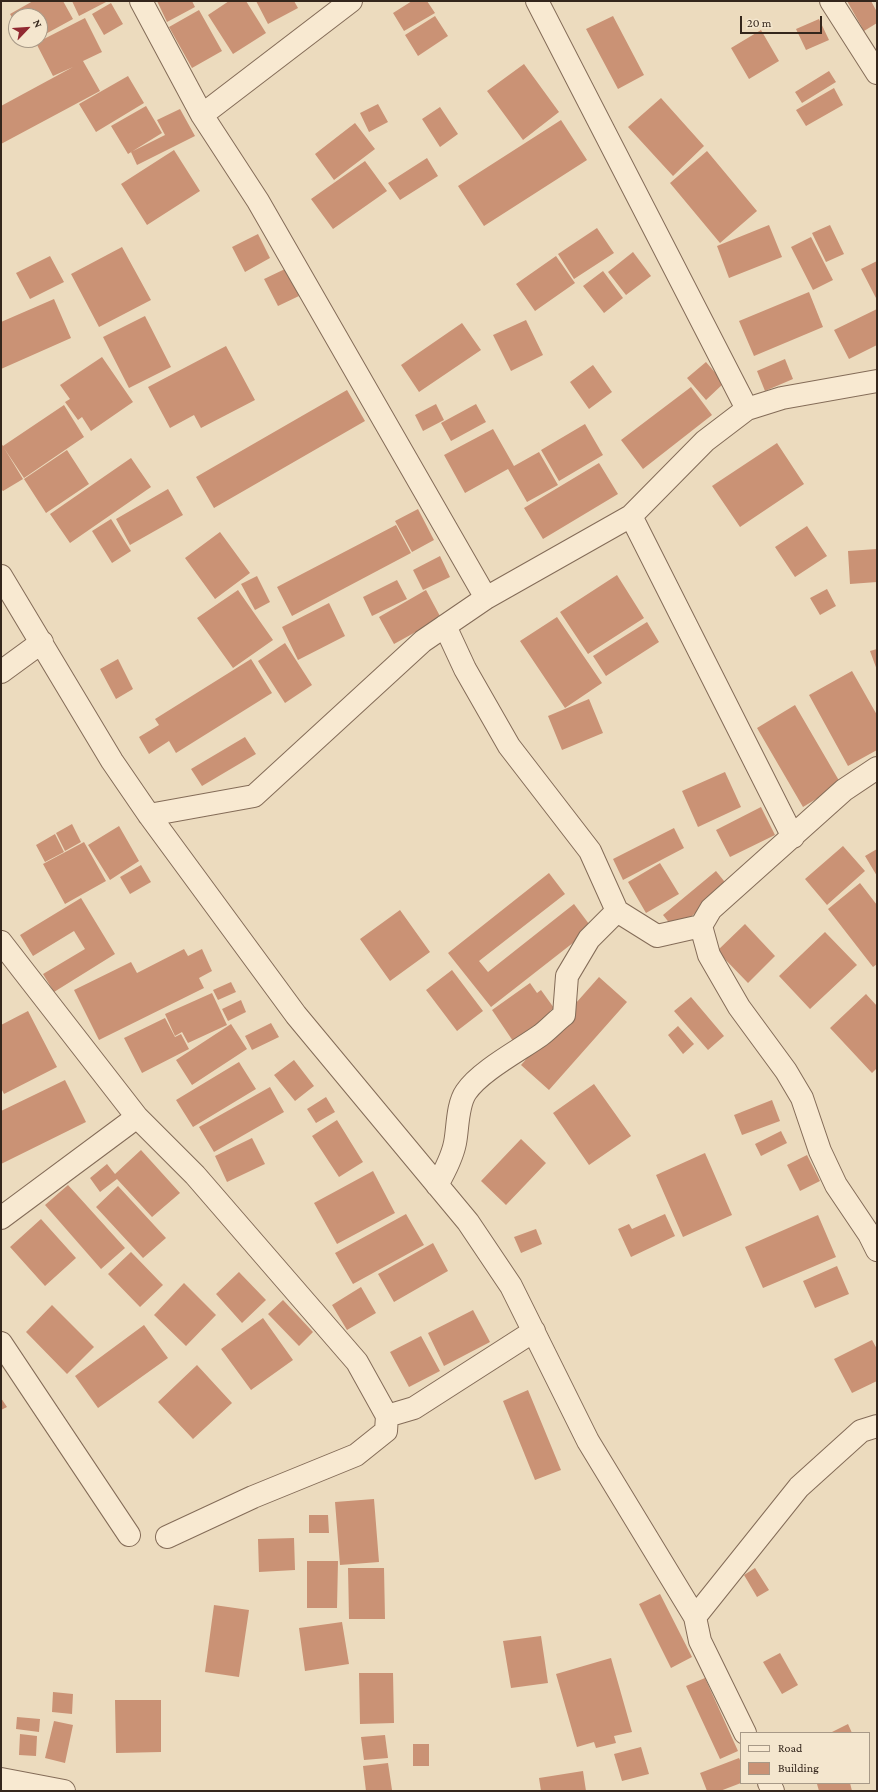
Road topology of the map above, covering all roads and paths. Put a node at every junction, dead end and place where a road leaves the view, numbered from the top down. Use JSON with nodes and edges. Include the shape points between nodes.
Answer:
{"nodes":[{"id":1,"x":141,"y":1,"type":"edge"},
{"id":2,"x":351,"y":1,"type":"edge"},
{"id":3,"x":537,"y":1,"type":"edge"},
{"id":4,"x":832,"y":1,"type":"edge"},
{"id":5,"x":869,"y":46,"type":"edge"},
{"id":6,"x":877,"y":73,"type":"edge"},
{"id":7,"x":202,"y":115,"type":"junction"},
{"id":8,"x":877,"y":381,"type":"edge"},
{"id":9,"x":747,"y":409,"type":"junction"},
{"id":10,"x":631,"y":516,"type":"junction"},
{"id":11,"x":1,"y":576,"type":"edge"},
{"id":12,"x":486,"y":598,"type":"junction"},
{"id":13,"x":445,"y":626,"type":"junction"},
{"id":14,"x":42,"y":642,"type":"junction"},
{"id":15,"x":1,"y":672,"type":"edge"},
{"id":16,"x":877,"y":768,"type":"edge"},
{"id":17,"x":149,"y":815,"type":"junction"},
{"id":18,"x":793,"y":837,"type":"junction"},
{"id":19,"x":617,"y":911,"type":"junction"},
{"id":20,"x":701,"y":926,"type":"junction"},
{"id":21,"x":1,"y":942,"type":"edge"},
{"id":22,"x":137,"y":1116,"type":"junction"},
{"id":23,"x":437,"y":1185,"type":"junction"},
{"id":24,"x":1,"y":1218,"type":"edge"},
{"id":25,"x":877,"y":1250,"type":"edge"},
{"id":26,"x":534,"y":1331,"type":"junction"},
{"id":27,"x":1,"y":1343,"type":"edge"},
{"id":28,"x":387,"y":1416,"type":"junction"},
{"id":29,"x":877,"y":1426,"type":"edge"},
{"id":30,"x":129,"y":1535,"type":"dead end"},
{"id":31,"x":167,"y":1537,"type":"dead end"},
{"id":32,"x":694,"y":1617,"type":"junction"},
{"id":33,"x":745,"y":1732,"type":"edge"},
{"id":34,"x":1,"y":1779,"type":"edge"},
{"id":35,"x":64,"y":1791,"type":"edge"}],
"edges":[{"from":1,"to":7,"type":"street"},
{"from":2,"to":7,"type":"street"},
{"from":3,"to":9,"type":"street"},
{"from":4,"to":5,"type":"street"},
{"from":5,"to":6,"type":"street"},
{"from":7,"to":12,"type":"street","via":[[258,201]]},
{"from":8,"to":9,"type":"street","via":[[782,398]]},
{"from":9,"to":10,"type":"street","via":[[705,441]]},
{"from":10,"to":12,"type":"street"},
{"from":10,"to":18,"type":"street"},
{"from":11,"to":14,"type":"street"},
{"from":12,"to":13,"type":"street"},
{"from":13,"to":17,"type":"street","via":[[423,641],[254,796]]},
{"from":13,"to":19,"type":"street","via":[[465,669],[509,746],[590,850]]},
{"from":14,"to":15,"type":"street"},
{"from":14,"to":17,"type":"street","via":[[112,761]]},
{"from":16,"to":18,"type":"street","via":[[844,790]]},
{"from":17,"to":23,"type":"street","via":[[296,1015]]},
{"from":18,"to":20,"type":"street","via":[[711,909]]},
{"from":19,"to":20,"type":"street","via":[[657,936]]},
{"from":19,"to":23,"type":"street","via":[[589,939],[566,976],[564,1015],[541,1035],[479,1079],[465,1093],[450,1162]]},
{"from":20,"to":25,"type":"street","via":[[709,954],[739,1007],[786,1071],[802,1098],[820,1151],[836,1185]]},
{"from":21,"to":22,"type":"street"},
{"from":22,"to":24,"type":"street"},
{"from":22,"to":28,"type":"street","via":[[195,1175],[357,1362]]},
{"from":23,"to":26,"type":"street","via":[[468,1222],[511,1286]]},
{"from":26,"to":28,"type":"street","via":[[414,1408]]},
{"from":26,"to":32,"type":"street","via":[[588,1441]]},
{"from":27,"to":30,"type":"street"},
{"from":28,"to":31,"type":"street","via":[[386,1431],[356,1455],[253,1497]]},
{"from":29,"to":32,"type":"street","via":[[861,1431],[799,1487]]},
{"from":32,"to":33,"type":"street","via":[[700,1641]]},
{"from":34,"to":35,"type":"street"}]}
